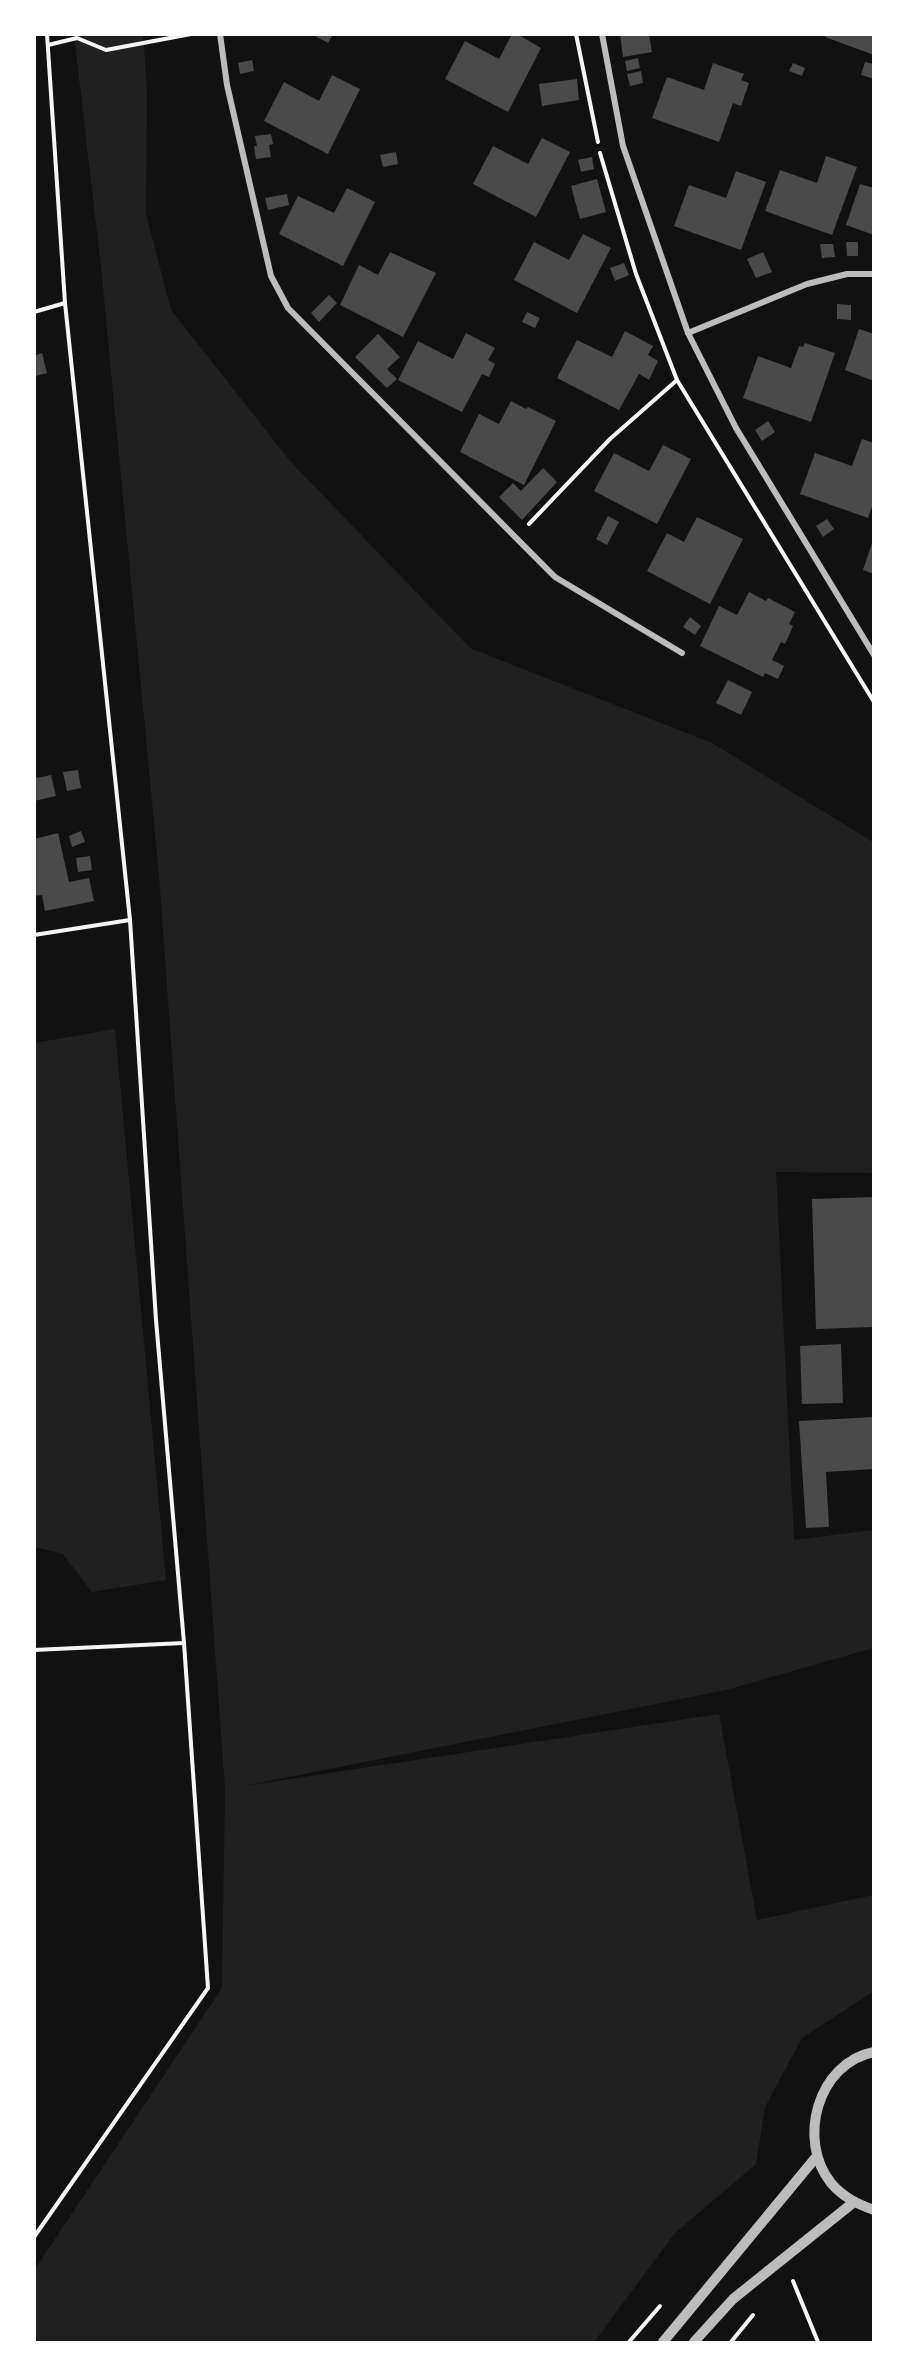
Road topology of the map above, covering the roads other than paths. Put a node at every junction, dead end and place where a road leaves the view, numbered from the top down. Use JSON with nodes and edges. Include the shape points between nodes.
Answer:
{"nodes":[{"id":1,"x":220,"y":34,"type":"edge"},
{"id":2,"x":602,"y":34,"type":"edge"},
{"id":3,"x":873,"y":274,"type":"edge"},
{"id":4,"x":688,"y":333,"type":"junction"},
{"id":5,"x":682,"y":653,"type":"dead end"},
{"id":6,"x":873,"y":655,"type":"edge"},
{"id":7,"x":873,"y":2052,"type":"edge"},
{"id":8,"x":817,"y":2156,"type":"junction"},
{"id":9,"x":854,"y":2202,"type":"junction"},
{"id":10,"x":873,"y":2210,"type":"edge"},
{"id":11,"x":663,"y":2343,"type":"edge"},
{"id":12,"x":694,"y":2343,"type":"edge"}],
"edges":[{"from":1,"to":5,"type":"street","via":[[227,85],[271,276],[288,308],[555,577]]},
{"from":2,"to":4,"type":"street","via":[[623,146]]},
{"from":3,"to":4,"type":"street","via":[[847,274],[807,284]]},
{"from":4,"to":6,"type":"street","via":[[736,428]]},
{"from":7,"to":8,"type":"street","via":[[846,2064],[829,2083],[817,2106],[813,2131]]},
{"from":8,"to":9,"type":"street","via":[[831,2182]]},
{"from":8,"to":11,"type":"street"},
{"from":9,"to":10,"type":"street"},
{"from":9,"to":12,"type":"street","via":[[733,2299]]}]}
